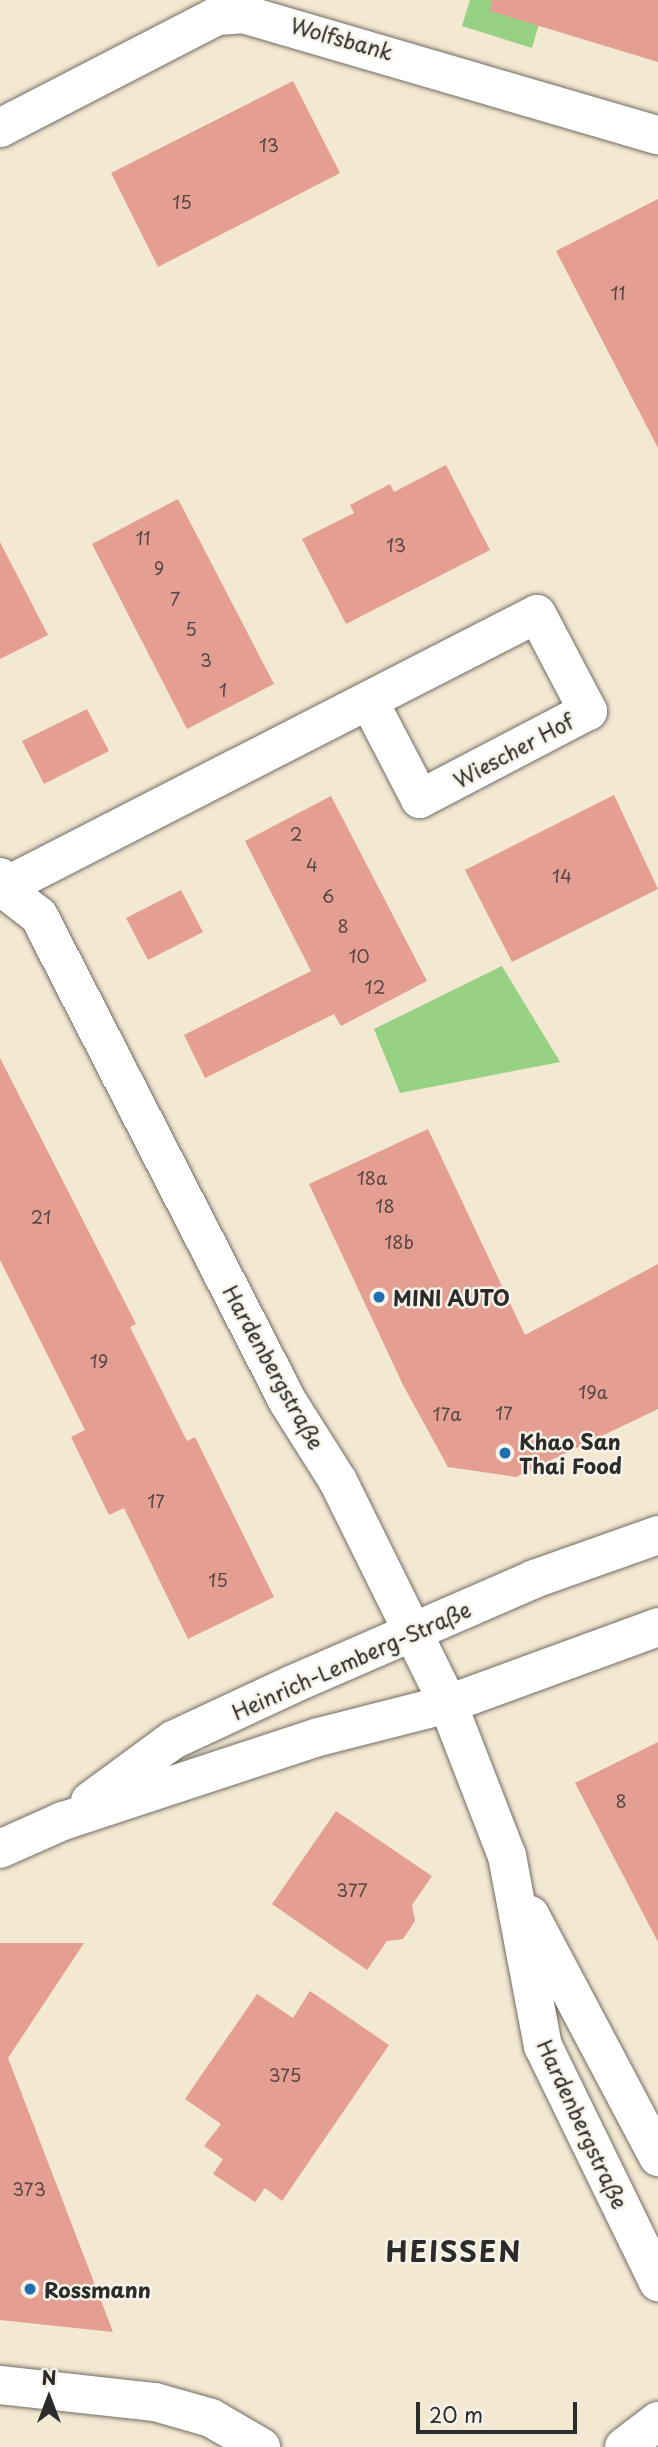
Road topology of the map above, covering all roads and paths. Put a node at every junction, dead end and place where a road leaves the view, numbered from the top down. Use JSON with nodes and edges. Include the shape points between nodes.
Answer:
{"nodes":[{"id":1,"x":0,"y":128,"type":"edge"},
{"id":2,"x":658,"y":135,"type":"edge"},
{"id":3,"x":369,"y":701,"type":"junction"},
{"id":4,"x":1,"y":885,"type":"edge"},
{"id":5,"x":658,"y":1535,"type":"edge"},
{"id":6,"x":658,"y":1627,"type":"edge"},
{"id":7,"x":410,"y":1632,"type":"junction"},
{"id":8,"x":448,"y":1704,"type":"junction"},
{"id":9,"x":63,"y":1821,"type":"junction"},
{"id":10,"x":0,"y":1849,"type":"edge"},
{"id":11,"x":511,"y":1878,"type":"junction"},
{"id":12,"x":658,"y":2158,"type":"edge"},
{"id":13,"x":658,"y":2282,"type":"edge"},
{"id":14,"x":0,"y":2385,"type":"edge"},
{"id":15,"x":658,"y":2421,"type":"edge"},
{"id":16,"x":261,"y":2447,"type":"edge"},
{"id":17,"x":624,"y":2447,"type":"edge"}],
"edges":[{"from":1,"to":2,"type":"street","name":"Wolfsbank","via":[[217,16],[243,14]]},
{"from":3,"to":3,"type":"street","name":"Wiescher Hof","via":[[537,614],[588,711],[420,799]]},
{"from":3,"to":4,"type":"street","name":"Wiescher Hof"},
{"from":4,"to":7,"type":"street","name":"Hardenbergstraße","via":[[39,916],[288,1402],[338,1481]]},
{"from":5,"to":7,"type":"street","name":"Heinrich-Lemberg-Straße"},
{"from":6,"to":8,"type":"street","name":"Heinrich-Lemberg-Straße"},
{"from":7,"to":8,"type":"street","name":"Hardenbergstraße"},
{"from":7,"to":9,"type":"street","name":"Heinrich-Lemberg-Straße","via":[[173,1740]]},
{"from":8,"to":9,"type":"street","name":"Heinrich-Lemberg-Straße","via":[[319,1737]]},
{"from":8,"to":11,"type":"street","name":"Hardenbergstraße"},
{"from":9,"to":10,"type":"street","name":"Heinrich-Lemberg-Straße"},
{"from":11,"to":12,"type":"street","name":"Hardenbergstraße"},
{"from":11,"to":13,"type":"street","name":"Hardenbergstraße","via":[[543,2046]]},
{"from":14,"to":16,"type":"street","via":[[155,2402],[211,2418]]},
{"from":15,"to":17,"type":"street"}]}
